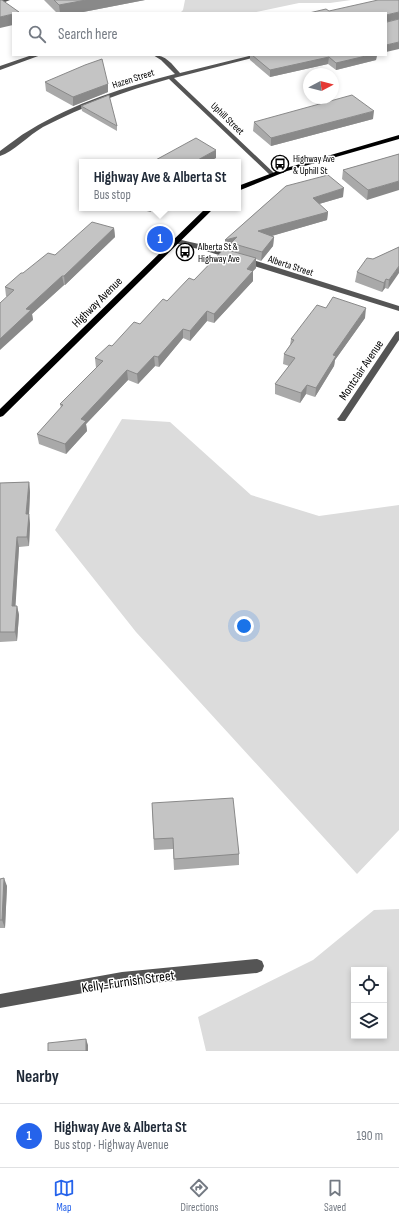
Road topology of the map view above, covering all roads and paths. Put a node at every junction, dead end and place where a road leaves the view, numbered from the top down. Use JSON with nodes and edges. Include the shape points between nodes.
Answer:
{"nodes":[{"id":1,"x":7,"y":0,"type":"edge"},
{"id":2,"x":0,"y":2,"type":"edge"},
{"id":3,"x":35,"y":56,"type":"edge"},
{"id":4,"x":157,"y":56,"type":"edge"},
{"id":5,"x":257,"y":56,"type":"edge"},
{"id":6,"x":0,"y":68,"type":"edge"},
{"id":7,"x":179,"y":75,"type":"junction"},
{"id":8,"x":170,"y":77,"type":"junction"},
{"id":9,"x":399,"y":137,"type":"edge"},
{"id":10,"x":0,"y":154,"type":"edge"},
{"id":11,"x":272,"y":174,"type":"junction"},
{"id":12,"x":241,"y":188,"type":"edge"},
{"id":13,"x":207,"y":211,"type":"edge"},
{"id":14,"x":177,"y":240,"type":"junction"},
{"id":15,"x":399,"y":309,"type":"edge"},
{"id":16,"x":399,"y":334,"type":"edge"},
{"id":17,"x":0,"y":414,"type":"edge"},
{"id":18,"x":342,"y":419,"type":"dead end"},
{"id":19,"x":256,"y":966,"type":"dead end"},
{"id":20,"x":0,"y":1001,"type":"edge"}],
"edges":[{"from":1,"to":2,"type":"street"},
{"from":3,"to":6,"type":"street"},
{"from":4,"to":7,"type":"street"},
{"from":5,"to":7,"type":"street","name":"Hazen Street"},
{"from":7,"to":8,"type":"street","name":"Hazen Street"},
{"from":8,"to":10,"type":"street","name":"Hazen Street","via":[[74,109],[36,129]]},
{"from":8,"to":11,"type":"street","name":"Uphill Street"},
{"from":9,"to":11,"type":"main road"},
{"from":11,"to":12,"type":"main road"},
{"from":13,"to":14,"type":"main road","name":"Highway Avenue"},
{"from":14,"to":15,"type":"street","name":"Alberta Street"},
{"from":14,"to":17,"type":"main road","name":"Highway Avenue"},
{"from":16,"to":18,"type":"street","name":"Montclair Avenue"},
{"from":19,"to":20,"type":"street","name":"Kelly-Furnish Street","via":[[122,979]]}]}
